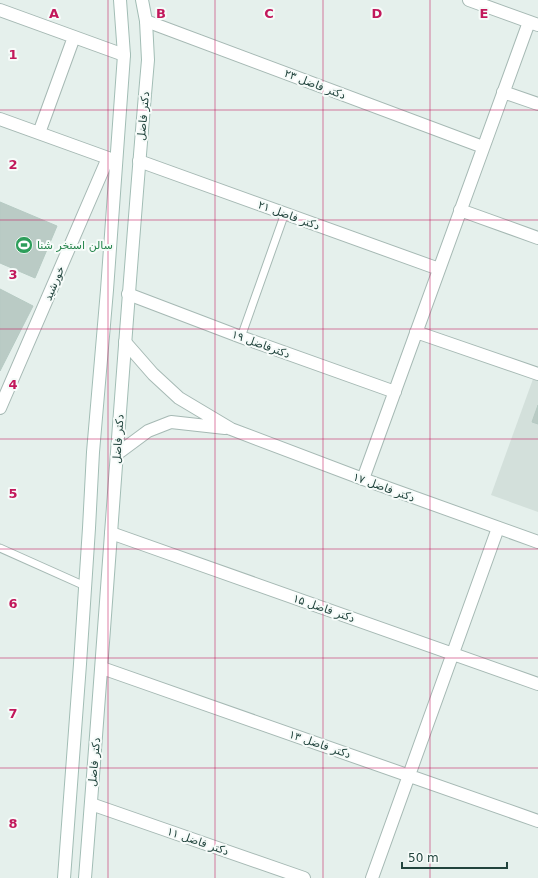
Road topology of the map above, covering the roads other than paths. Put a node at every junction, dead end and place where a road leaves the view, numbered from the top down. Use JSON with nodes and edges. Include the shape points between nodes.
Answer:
{"nodes":[{"id":1,"x":120,"y":0,"type":"edge"},
{"id":2,"x":142,"y":0,"type":"edge"},
{"id":3,"x":469,"y":0,"type":"edge"},
{"id":4,"x":487,"y":3,"type":"edge"},
{"id":5,"x":0,"y":10,"type":"edge"},
{"id":6,"x":146,"y":21,"type":"junction"},
{"id":7,"x":533,"y":24,"type":"edge"},
{"id":8,"x":74,"y":37,"type":"junction"},
{"id":9,"x":124,"y":55,"type":"junction"},
{"id":10,"x":503,"y":92,"type":"junction"},
{"id":11,"x":538,"y":104,"type":"edge"},
{"id":12,"x":0,"y":119,"type":"edge"},
{"id":13,"x":39,"y":133,"type":"junction"},
{"id":14,"x":483,"y":148,"type":"junction"},
{"id":15,"x":112,"y":159,"type":"junction"},
{"id":16,"x":139,"y":161,"type":"junction"},
{"id":17,"x":460,"y":210,"type":"junction"},
{"id":18,"x":285,"y":213,"type":"junction"},
{"id":19,"x":538,"y":238,"type":"edge"},
{"id":20,"x":439,"y":269,"type":"junction"},
{"id":21,"x":128,"y":294,"type":"junction"},
{"id":22,"x":416,"y":332,"type":"junction"},
{"id":23,"x":241,"y":336,"type":"junction"},
{"id":24,"x":125,"y":342,"type":"junction"},
{"id":25,"x":538,"y":374,"type":"edge"},
{"id":26,"x":394,"y":392,"type":"junction"},
{"id":27,"x":1,"y":405,"type":"edge"},
{"id":28,"x":231,"y":429,"type":"junction"},
{"id":29,"x":117,"y":454,"type":"junction"},
{"id":30,"x":363,"y":479,"type":"junction"},
{"id":31,"x":498,"y":528,"type":"junction"},
{"id":32,"x":111,"y":533,"type":"junction"},
{"id":33,"x":538,"y":542,"type":"edge"},
{"id":34,"x":0,"y":548,"type":"edge"},
{"id":35,"x":85,"y":586,"type":"junction"},
{"id":36,"x":453,"y":654,"type":"junction"},
{"id":37,"x":102,"y":668,"type":"junction"},
{"id":38,"x":538,"y":684,"type":"edge"},
{"id":39,"x":409,"y":775,"type":"junction"},
{"id":40,"x":91,"y":804,"type":"junction"},
{"id":41,"x":538,"y":821,"type":"edge"},
{"id":42,"x":64,"y":878,"type":"edge"},
{"id":43,"x":85,"y":878,"type":"edge"},
{"id":44,"x":304,"y":878,"type":"edge"},
{"id":45,"x":372,"y":878,"type":"edge"}],
"edges":[{"from":1,"to":9,"type":"street","name":"دکتر فاضل"},
{"from":2,"to":6,"type":"street","name":"دکتر فاضل"},
{"from":3,"to":4,"type":"street"},
{"from":4,"to":7,"type":"street"},
{"from":5,"to":8,"type":"street"},
{"from":6,"to":14,"type":"street","name":"دکتر فاضل ۲۳"},
{"from":6,"to":16,"type":"street","name":"دکتر فاضل","via":[[148,60]]},
{"from":7,"to":10,"type":"street"},
{"from":8,"to":9,"type":"street"},
{"from":8,"to":13,"type":"street"},
{"from":9,"to":15,"type":"street","name":"دکتر فاضل"},
{"from":10,"to":11,"type":"street"},
{"from":10,"to":14,"type":"street"},
{"from":12,"to":13,"type":"street"},
{"from":13,"to":15,"type":"street"},
{"from":14,"to":17,"type":"street"},
{"from":15,"to":27,"type":"street","name":"خورشید"},
{"from":15,"to":35,"type":"street","name":"دکتر فاضل","via":[[107,290]]},
{"from":16,"to":18,"type":"street","name":"دکتر فاضل ۲۱"},
{"from":16,"to":21,"type":"street","name":"دکتر فاضل"},
{"from":17,"to":19,"type":"street"},
{"from":17,"to":20,"type":"street"},
{"from":18,"to":20,"type":"street","name":"دکتر فاضل ۲۱"},
{"from":18,"to":23,"type":"lane"},
{"from":20,"to":22,"type":"street"},
{"from":21,"to":23,"type":"street","name":"دکترفاضل ۱۹"},
{"from":21,"to":24,"type":"street","name":"دکتر فاضل"},
{"from":22,"to":25,"type":"street"},
{"from":22,"to":26,"type":"street"},
{"from":23,"to":26,"type":"street","name":"دکترفاضل ۱۹"},
{"from":24,"to":28,"type":"street","via":[[153,374],[179,398]]},
{"from":24,"to":29,"type":"street","name":"دکتر فاضل"},
{"from":26,"to":30,"type":"street"},
{"from":28,"to":29,"type":"street","via":[[171,422],[148,430]]},
{"from":28,"to":30,"type":"street","name":"دکتر فاضل ۱۷"},
{"from":29,"to":32,"type":"street","name":"دکتر فاضل"},
{"from":30,"to":31,"type":"street","name":"دکتر فاضل ۱۷"},
{"from":31,"to":33,"type":"street","name":"دکتر فاضل ۱۷"},
{"from":31,"to":36,"type":"street"},
{"from":32,"to":36,"type":"street","name":"دکتر فاضل ۱۵"},
{"from":32,"to":37,"type":"street","name":"دکتر فاضل"},
{"from":34,"to":35,"type":"lane"},
{"from":35,"to":42,"type":"street","name":"دکتر فاضل"},
{"from":36,"to":38,"type":"street","name":"دکتر فاضل ۱۵"},
{"from":36,"to":39,"type":"street"},
{"from":37,"to":39,"type":"street","name":"دکتر فاضل ۱۳"},
{"from":37,"to":40,"type":"street","name":"دکتر فاضل"},
{"from":39,"to":41,"type":"street","name":"دکتر فاضل ۱۳"},
{"from":39,"to":45,"type":"street"},
{"from":40,"to":43,"type":"street","name":"دکتر فاضل"},
{"from":40,"to":44,"type":"street","name":"دکتر فاضل ۱۱"}]}
